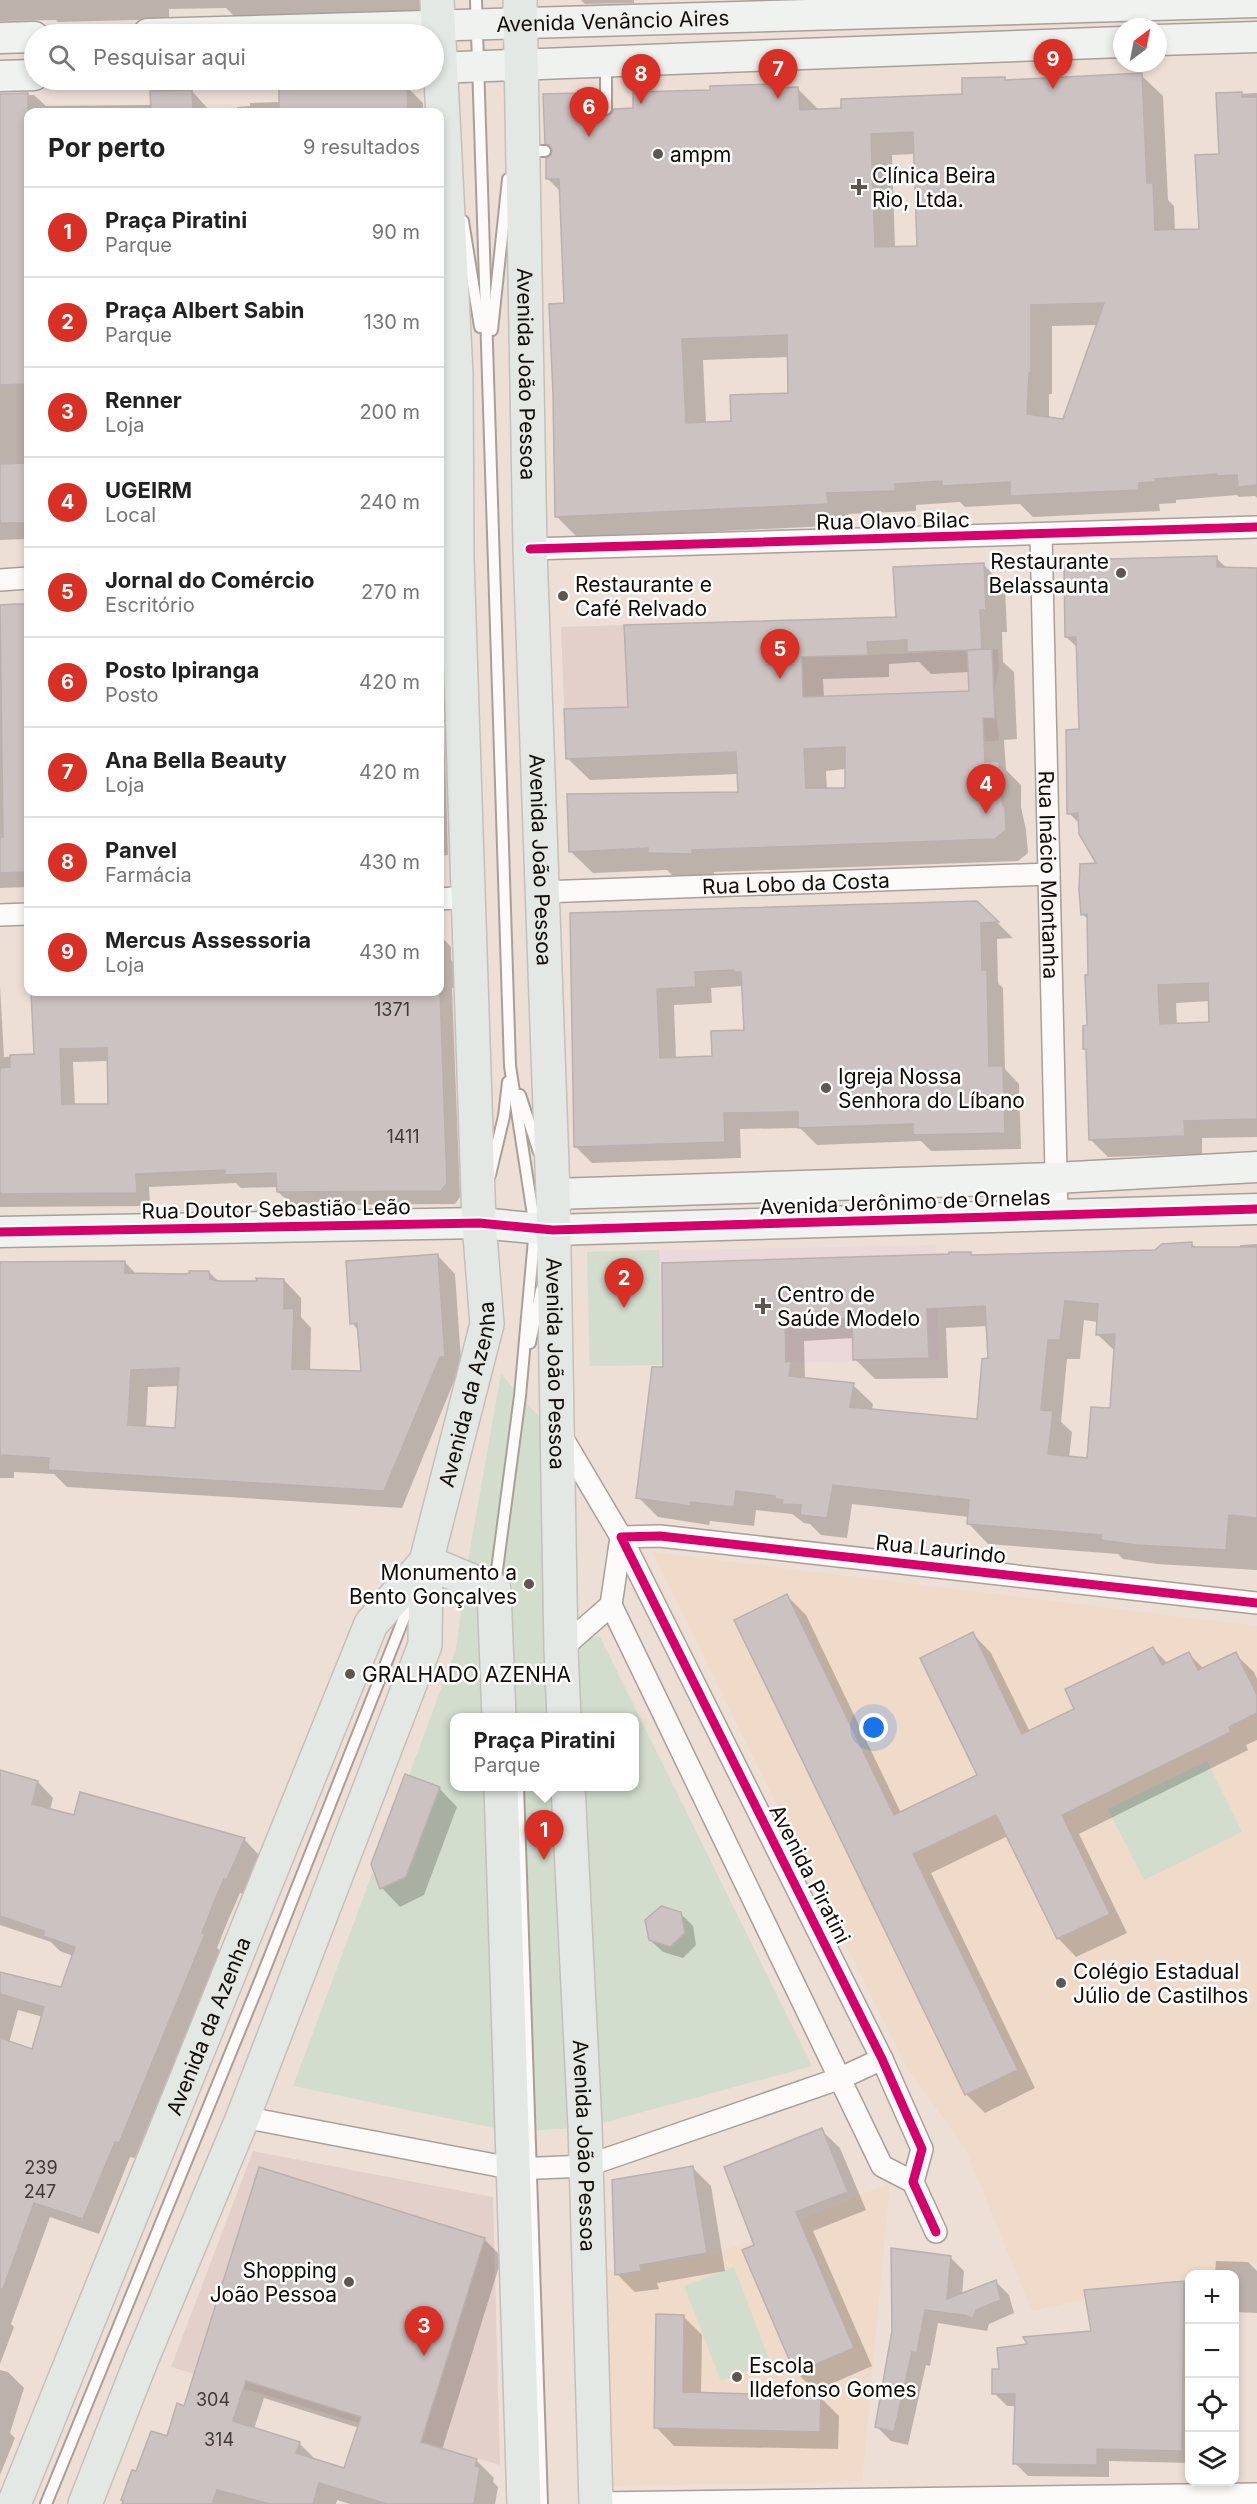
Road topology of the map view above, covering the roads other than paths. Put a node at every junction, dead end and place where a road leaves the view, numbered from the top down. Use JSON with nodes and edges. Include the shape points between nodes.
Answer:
{"nodes":[{"id":1,"x":1257,"y":2,"type":"edge"},
{"id":2,"x":1052,"y":4,"type":"edge"},
{"id":3,"x":520,"y":12,"type":"edge"},
{"id":4,"x":437,"y":13,"type":"edge"},
{"id":5,"x":477,"y":13,"type":"edge"},
{"id":6,"x":286,"y":24,"type":"edge"},
{"id":7,"x":1257,"y":37,"type":"edge"},
{"id":8,"x":0,"y":38,"type":"edge"},
{"id":9,"x":24,"y":38,"type":"edge"},
{"id":10,"x":1167,"y":40,"type":"edge"},
{"id":11,"x":1113,"y":42,"type":"edge"},
{"id":12,"x":1053,"y":44,"type":"junction"},
{"id":13,"x":606,"y":60,"type":"junction"},
{"id":14,"x":521,"y":63,"type":"junction"},
{"id":15,"x":478,"y":66,"type":"junction"},
{"id":16,"x":444,"y":68,"type":"edge"},
{"id":17,"x":24,"y":75,"type":"edge"},
{"id":18,"x":0,"y":76,"type":"edge"},
{"id":19,"x":437,"y":90,"type":"edge"},
{"id":20,"x":440,"y":90,"type":"edge"},
{"id":21,"x":439,"y":108,"type":"edge"},
{"id":22,"x":444,"y":108,"type":"edge"},
{"id":23,"x":606,"y":109,"type":"dead end"},
{"id":24,"x":444,"y":111,"type":"edge"},
{"id":25,"x":522,"y":158,"type":"junction"},
{"id":26,"x":458,"y":185,"type":"dead end"},
{"id":27,"x":444,"y":190,"type":"edge"},
{"id":28,"x":461,"y":208,"type":"dead end"},
{"id":29,"x":487,"y":372,"type":"junction"},
{"id":30,"x":1257,"y":527,"type":"edge"},
{"id":31,"x":1041,"y":535,"type":"junction"},
{"id":32,"x":530,"y":549,"type":"junction"},
{"id":33,"x":448,"y":558,"type":"edge"},
{"id":34,"x":24,"y":578,"type":"edge"},
{"id":35,"x":0,"y":580,"type":"edge"},
{"id":36,"x":1049,"y":874,"type":"junction"},
{"id":37,"x":542,"y":892,"type":"junction"},
{"id":38,"x":454,"y":898,"type":"edge"},
{"id":39,"x":24,"y":914,"type":"edge"},
{"id":40,"x":0,"y":915,"type":"edge"},
{"id":41,"x":510,"y":1066,"type":"junction"},
{"id":42,"x":1257,"y":1167,"type":"edge"},
{"id":43,"x":1055,"y":1178,"type":"junction"},
{"id":44,"x":795,"y":1187,"type":"junction"},
{"id":45,"x":553,"y":1194,"type":"junction"},
{"id":46,"x":1257,"y":1209,"type":"edge"},
{"id":47,"x":1057,"y":1215,"type":"junction"},
{"id":48,"x":479,"y":1223,"type":"junction"},
{"id":49,"x":797,"y":1223,"type":"junction"},
{"id":50,"x":544,"y":1229,"type":"junction"},
{"id":51,"x":0,"y":1232,"type":"edge"},
{"id":52,"x":520,"y":1396,"type":"junction"},
{"id":53,"x":559,"y":1431,"type":"junction"},
{"id":54,"x":621,"y":1537,"type":"junction"},
{"id":55,"x":426,"y":1562,"type":"junction"},
{"id":56,"x":494,"y":1590,"type":"junction"},
{"id":57,"x":1257,"y":1603,"type":"edge"},
{"id":58,"x":612,"y":1605,"type":"junction"},
{"id":59,"x":561,"y":1649,"type":"junction"},
{"id":60,"x":504,"y":1706,"type":"edge"},
{"id":61,"x":564,"y":1713,"type":"edge"},
{"id":62,"x":501,"y":1791,"type":"edge"},
{"id":63,"x":518,"y":1791,"type":"edge"},
{"id":64,"x":568,"y":1791,"type":"edge"},
{"id":65,"x":882,"y":2059,"type":"junction"},
{"id":66,"x":841,"y":2078,"type":"junction"},
{"id":67,"x":243,"y":2117,"type":"junction"},
{"id":68,"x":586,"y":2166,"type":"junction"},
{"id":69,"x":524,"y":2169,"type":"junction"},
{"id":70,"x":913,"y":2182,"type":"junction"},
{"id":71,"x":936,"y":2232,"type":"dead end"},
{"id":72,"x":1257,"y":2494,"type":"edge"},
{"id":73,"x":1166,"y":2499,"type":"edge"},
{"id":74,"x":14,"y":2504,"type":"edge"},
{"id":75,"x":46,"y":2504,"type":"edge"},
{"id":76,"x":85,"y":2504,"type":"edge"},
{"id":77,"x":525,"y":2504,"type":"edge"},
{"id":78,"x":542,"y":2504,"type":"edge"},
{"id":79,"x":596,"y":2504,"type":"edge"}],
"edges":[{"from":1,"to":2,"type":"street","name":"Avenida Venâncio Aires"},
{"from":2,"to":3,"type":"street","name":"Avenida Venâncio Aires"},
{"from":2,"to":12,"type":"street"},
{"from":3,"to":5,"type":"street","name":"Avenida Venâncio Aires"},
{"from":3,"to":14,"type":"main road","name":"Avenida João Pessoa"},
{"from":4,"to":5,"type":"street","name":"Avenida Venâncio Aires"},
{"from":4,"to":6,"type":"street","name":"Avenida Venâncio Aires"},
{"from":5,"to":15,"type":"lane"},
{"from":7,"to":10,"type":"street"},
{"from":8,"to":9,"type":"street"},
{"from":11,"to":12,"type":"street","name":"Avenida Venâncio Aires"},
{"from":12,"to":13,"type":"street","name":"Avenida Venâncio Aires"},
{"from":13,"to":14,"type":"street","name":"Avenida Venâncio Aires"},
{"from":13,"to":23,"type":"lane"},
{"from":14,"to":15,"type":"street","name":"Avenida Venâncio Aires"},
{"from":14,"to":25,"type":"main road","name":"Avenida João Pessoa"},
{"from":15,"to":16,"type":"street","name":"Avenida Venâncio Aires"},
{"from":15,"to":29,"type":"lane"},
{"from":17,"to":18,"type":"street"},
{"from":19,"to":21,"type":"main road"},
{"from":20,"to":22,"type":"lane"},
{"from":24,"to":26,"type":"lane"},
{"from":25,"to":29,"type":"lane"},
{"from":25,"to":32,"type":"main road","name":"Avenida João Pessoa"},
{"from":27,"to":33,"type":"main road","via":[[456,374]]},
{"from":28,"to":29,"type":"lane"},
{"from":29,"to":41,"type":"lane"},
{"from":30,"to":31,"type":"street","name":"Rua Olavo Bilac"},
{"from":31,"to":32,"type":"street","name":"Rua Olavo Bilac"},
{"from":31,"to":36,"type":"street","name":"Rua Inácio Montanha"},
{"from":32,"to":37,"type":"main road","name":"Avenida João Pessoa"},
{"from":33,"to":38,"type":"main road"},
{"from":34,"to":35,"type":"street"},
{"from":36,"to":37,"type":"street","name":"Rua Lobo da Costa"},
{"from":36,"to":43,"type":"street","name":"Rua Inácio Montanha"},
{"from":37,"to":45,"type":"main road","name":"Avenida João Pessoa"},
{"from":38,"to":48,"type":"main road"},
{"from":39,"to":40,"type":"street"},
{"from":41,"to":45,"type":"lane"},
{"from":41,"to":48,"type":"lane","via":[[504,1116]]},
{"from":41,"to":50,"type":"lane"},
{"from":42,"to":43,"type":"street","name":"Avenida Jerônimo de Ornelas"},
{"from":43,"to":44,"type":"street","name":"Avenida Jerônimo de Ornelas"},
{"from":43,"to":47,"type":"street","name":"Rua Inácio Montanha"},
{"from":44,"to":45,"type":"street","name":"Avenida Jerônimo de Ornelas"},
{"from":44,"to":49,"type":"street"},
{"from":45,"to":50,"type":"main road","name":"Avenida João Pessoa"},
{"from":46,"to":47,"type":"street","name":"Avenida Jerônimo de Ornelas"},
{"from":47,"to":49,"type":"street","name":"Avenida Jerônimo de Ornelas"},
{"from":48,"to":50,"type":"street","name":"Rua Doutor Sebastião Leão"},
{"from":48,"to":51,"type":"street","name":"Rua Doutor Sebastião Leão"},
{"from":48,"to":55,"type":"main road","name":"Avenida da Azenha","via":[[488,1324]]},
{"from":49,"to":50,"type":"street","name":"Avenida Jerônimo de Ornelas"},
{"from":50,"to":52,"type":"lane"},
{"from":50,"to":52,"type":"lane"},
{"from":50,"to":53,"type":"main road","name":"Avenida João Pessoa"},
{"from":52,"to":56,"type":"lane"},
{"from":53,"to":54,"type":"street","name":"Avenida Piratini"},
{"from":53,"to":59,"type":"main road","name":"Avenida João Pessoa"},
{"from":54,"to":57,"type":"street","name":"Rua Laurindo","via":[[660,1536]]},
{"from":54,"to":58,"type":"street"},
{"from":54,"to":65,"type":"street","name":"Avenida Piratini"},
{"from":55,"to":56,"type":"main road"},
{"from":55,"to":67,"type":"main road","name":"Avenida da Azenha","via":[[425,1645]]},
{"from":55,"to":74,"type":"main road","name":"Avenida da Azenha","via":[[371,1623]]},
{"from":55,"to":75,"type":"lane"},
{"from":56,"to":60,"type":"main road"},
{"from":58,"to":59,"type":"street"},
{"from":58,"to":66,"type":"street"},
{"from":59,"to":61,"type":"main road","name":"Avenida João Pessoa"},
{"from":62,"to":69,"type":"main road"},
{"from":63,"to":69,"type":"lane"},
{"from":64,"to":68,"type":"main road","name":"Avenida João Pessoa"},
{"from":65,"to":66,"type":"street"},
{"from":65,"to":70,"type":"street","name":"Avenida Piratini","via":[[922,2149]]},
{"from":66,"to":68,"type":"street"},
{"from":66,"to":70,"type":"street","via":[[882,2166]]},
{"from":67,"to":69,"type":"street"},
{"from":67,"to":76,"type":"main road","name":"Avenida da Azenha"},
{"from":68,"to":69,"type":"street"},
{"from":68,"to":79,"type":"main road","name":"Avenida João Pessoa"},
{"from":69,"to":77,"type":"main road"},
{"from":69,"to":78,"type":"lane"},
{"from":70,"to":71,"type":"street"},
{"from":72,"to":73,"type":"street"},
{"from":73,"to":79,"type":"street"}]}
